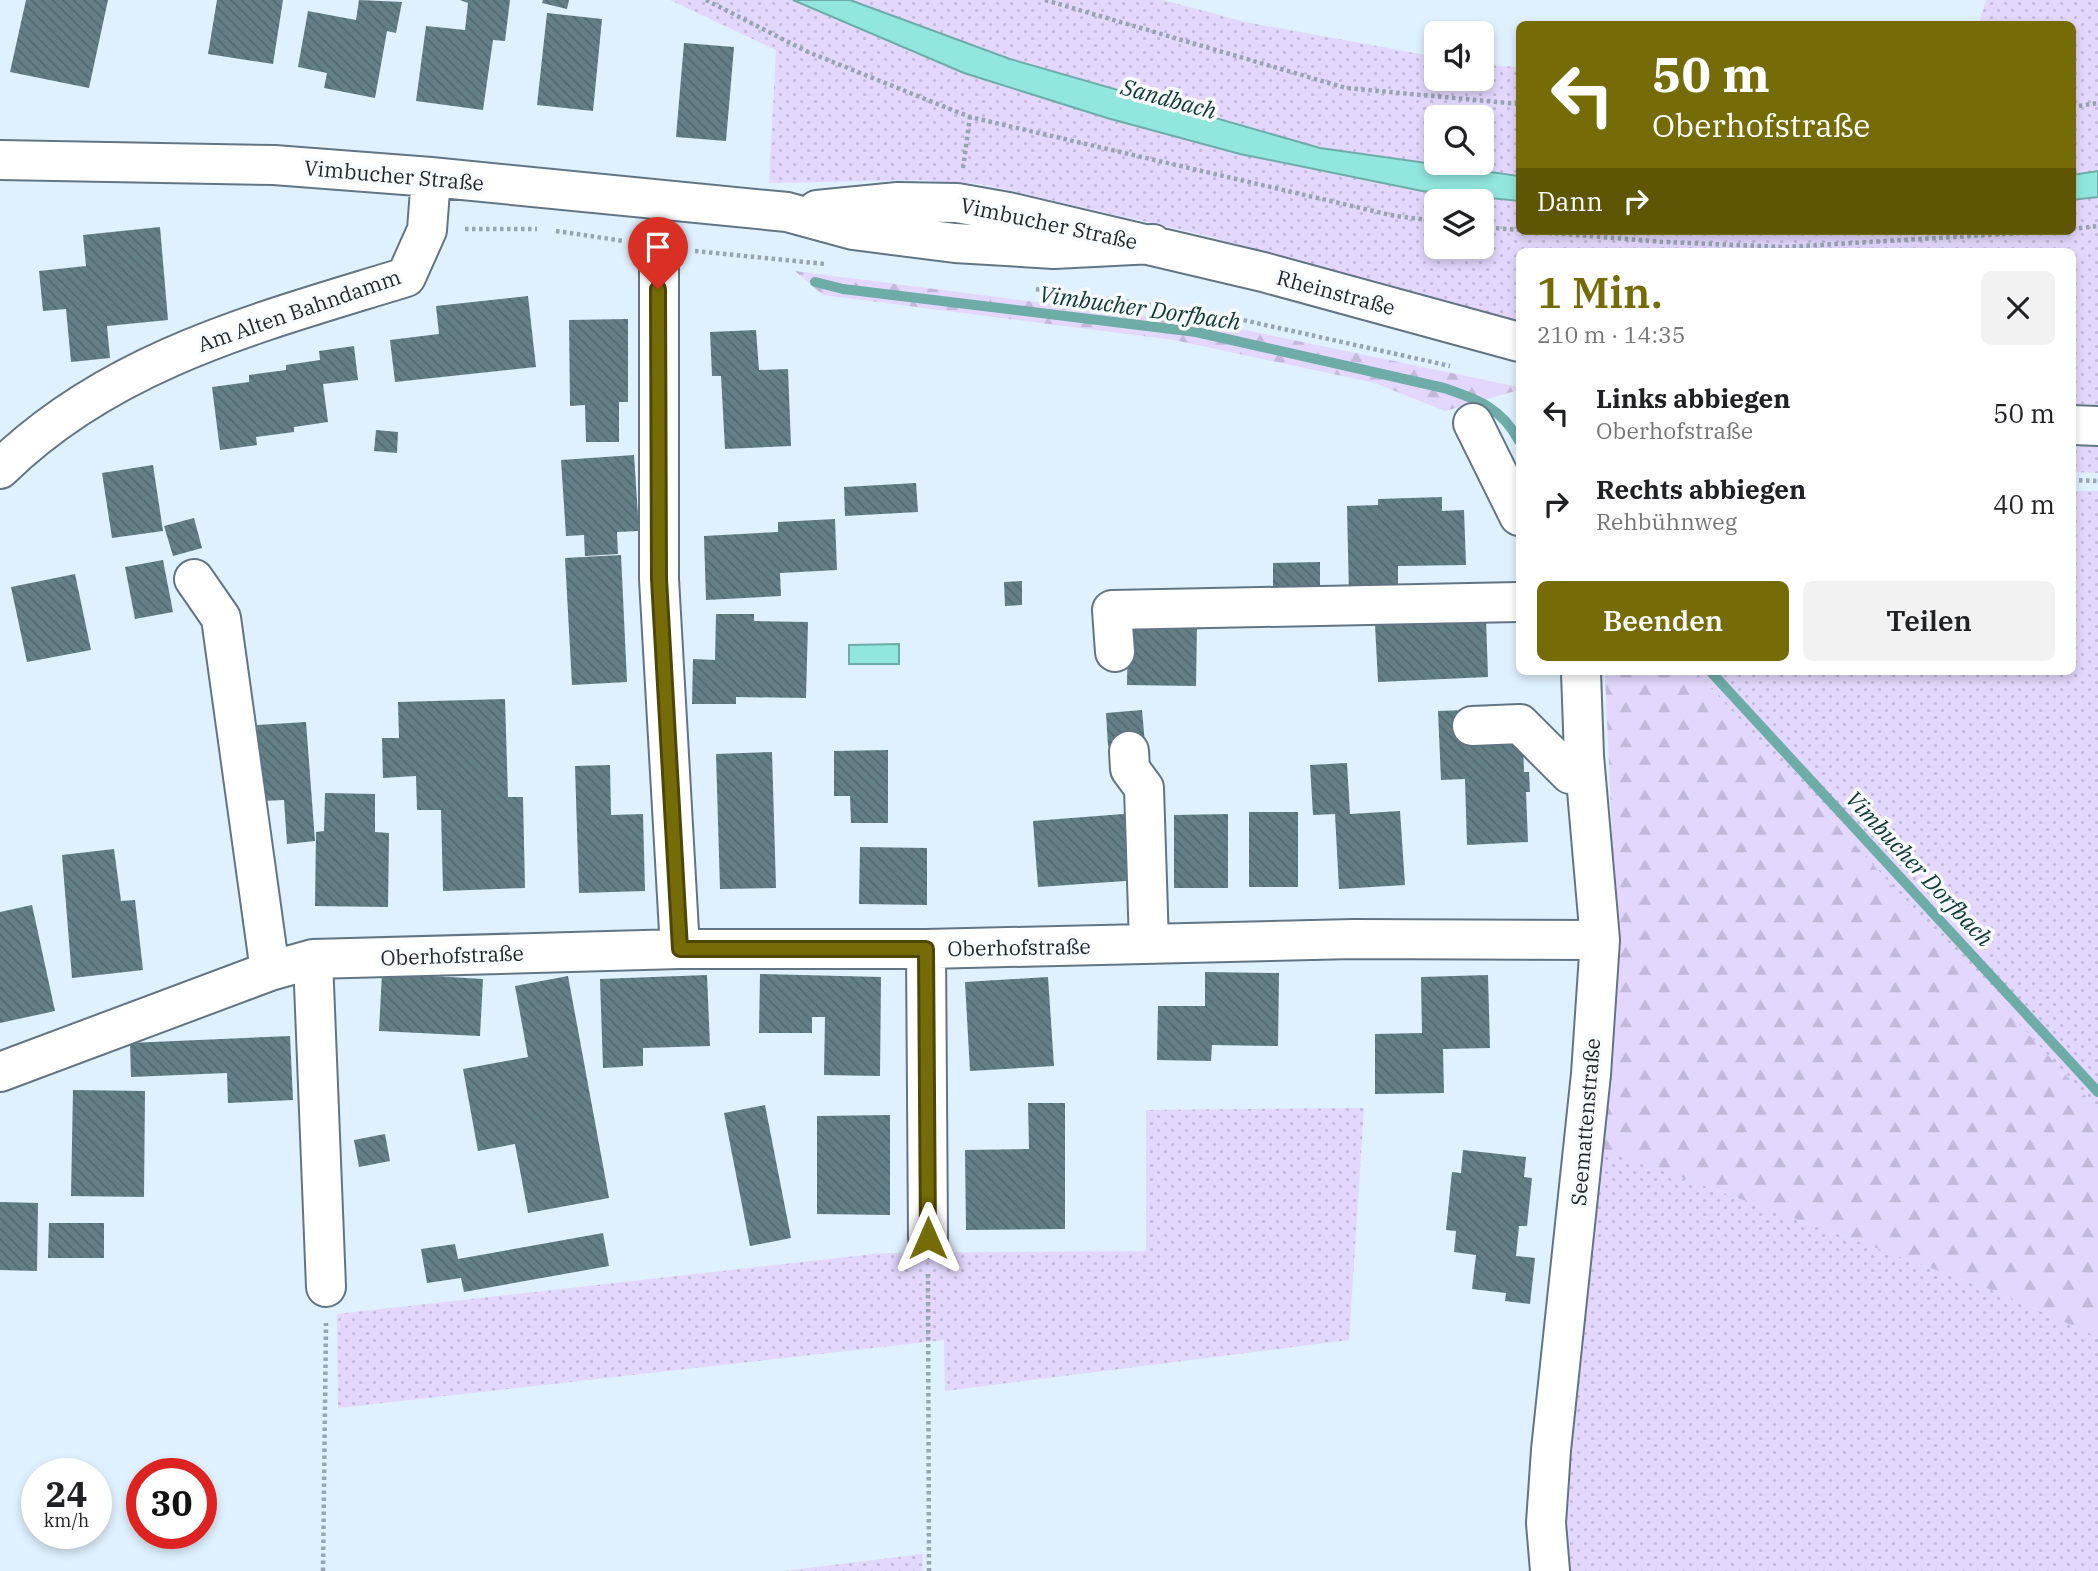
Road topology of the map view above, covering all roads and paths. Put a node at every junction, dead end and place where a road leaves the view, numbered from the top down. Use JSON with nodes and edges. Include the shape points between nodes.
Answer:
{"nodes":[{"id":1,"x":706,"y":0,"type":"edge"},
{"id":2,"x":1045,"y":0,"type":"edge"},
{"id":3,"x":2098,"y":103,"type":"edge"},
{"id":4,"x":1516,"y":104,"type":"edge"},
{"id":5,"x":2076,"y":106,"type":"edge"},
{"id":6,"x":0,"y":160,"type":"edge"},
{"id":7,"x":431,"y":177,"type":"junction"},
{"id":8,"x":1424,"y":219,"type":"edge"},
{"id":9,"x":2098,"y":226,"type":"edge"},
{"id":10,"x":1494,"y":228,"type":"edge"},
{"id":11,"x":2076,"y":229,"type":"edge"},
{"id":12,"x":427,"y":230,"type":"junction"},
{"id":13,"x":1516,"y":230,"type":"edge"},
{"id":14,"x":1577,"y":235,"type":"edge"},
{"id":15,"x":1988,"y":235,"type":"edge"},
{"id":16,"x":1153,"y":244,"type":"joint"},
{"id":17,"x":659,"y":247,"type":"junction"},
{"id":18,"x":832,"y":265,"type":"dead end"},
{"id":19,"x":1022,"y":287,"type":"dead end"},
{"id":20,"x":1516,"y":341,"type":"edge"},
{"id":21,"x":1453,"y":366,"type":"dead end"},
{"id":22,"x":1473,"y":423,"type":"dead end"},
{"id":23,"x":2076,"y":425,"type":"edge"},
{"id":24,"x":2098,"y":426,"type":"edge"},
{"id":25,"x":0,"y":469,"type":"edge"},
{"id":26,"x":2076,"y":480,"type":"edge"},
{"id":27,"x":2098,"y":481,"type":"edge"},
{"id":28,"x":1516,"y":510,"type":"edge"},
{"id":29,"x":194,"y":579,"type":"dead end"},
{"id":30,"x":1516,"y":602,"type":"edge"},
{"id":31,"x":1115,"y":652,"type":"dead end"},
{"id":32,"x":1581,"y":675,"type":"edge"},
{"id":33,"x":1472,"y":726,"type":"dead end"},
{"id":34,"x":1129,"y":751,"type":"dead end"},
{"id":35,"x":1585,"y":773,"type":"junction"},
{"id":36,"x":1600,"y":940,"type":"junction"},
{"id":37,"x":1149,"y":944,"type":"junction"},
{"id":38,"x":680,"y":949,"type":"junction"},
{"id":39,"x":926,"y":949,"type":"junction"},
{"id":40,"x":313,"y":959,"type":"junction"},
{"id":41,"x":270,"y":971,"type":"junction"},
{"id":42,"x":0,"y":1072,"type":"edge"},
{"id":43,"x":928,"y":1238,"type":"joint"},
{"id":44,"x":326,"y":1287,"type":"joint"},
{"id":45,"x":323,"y":1571,"type":"edge"},
{"id":46,"x":929,"y":1571,"type":"edge"},
{"id":47,"x":1550,"y":1571,"type":"edge"}],
"edges":[{"from":1,"to":8,"type":"path","via":[[808,52],[970,117]]},
{"from":2,"to":4,"type":"path","via":[[1346,88]]},
{"from":3,"to":5,"type":"path"},
{"from":6,"to":7,"type":"street","name":"Vimbucher Straße","via":[[261,165]]},
{"from":7,"to":12,"type":"street","name":"Am Alten Bahndamm"},
{"from":7,"to":16,"type":"street","name":"Vimbucher Straße","via":[[787,212],[853,229],[955,243],[1054,248]]},
{"from":9,"to":11,"type":"path"},
{"from":10,"to":13,"type":"path"},
{"from":12,"to":17,"type":"path","via":[[543,228]]},
{"from":12,"to":25,"type":"street","name":"Am Alten Bahndamm","via":[[406,277],[220,334],[119,380],[30,439]]},
{"from":14,"to":15,"type":"path","via":[[1785,247]]},
{"from":16,"to":20,"type":"street","name":"Rheinstraße"},
{"from":17,"to":18,"type":"path"},
{"from":17,"to":38,"type":"street","via":[[659,579]]},
{"from":19,"to":21,"type":"path","via":[[1216,314]]},
{"from":22,"to":28,"type":"street"},
{"from":23,"to":24,"type":"street"},
{"from":26,"to":27,"type":"path"},
{"from":29,"to":41,"type":"street","via":[[221,618]]},
{"from":30,"to":31,"type":"street","via":[[1112,610]]},
{"from":32,"to":35,"type":"street","name":"Seemattenstraße"},
{"from":33,"to":35,"type":"street","via":[[1520,724],[1570,774]]},
{"from":34,"to":37,"type":"street","via":[[1130,769],[1144,788]]},
{"from":35,"to":36,"type":"street","name":"Seemattenstraße"},
{"from":36,"to":37,"type":"street","name":"Oberhofstraße"},
{"from":36,"to":47,"type":"street","name":"Seemattenstraße","via":[[1591,1074],[1550,1462],[1546,1523]]},
{"from":37,"to":39,"type":"street","name":"Oberhofstraße"},
{"from":38,"to":39,"type":"street","name":"Oberhofstraße"},
{"from":38,"to":40,"type":"street","name":"Oberhofstraße"},
{"from":39,"to":43,"type":"street"},
{"from":40,"to":41,"type":"street","name":"Oberhofstraße"},
{"from":40,"to":44,"type":"street"},
{"from":41,"to":42,"type":"street","name":"Oberhofstraße"},
{"from":43,"to":46,"type":"path"},
{"from":44,"to":45,"type":"path"}]}
